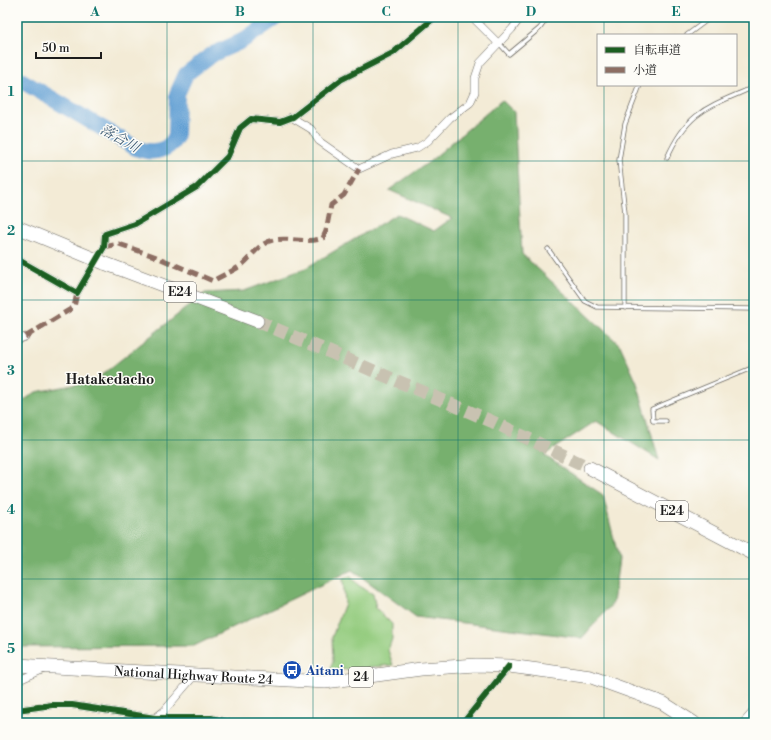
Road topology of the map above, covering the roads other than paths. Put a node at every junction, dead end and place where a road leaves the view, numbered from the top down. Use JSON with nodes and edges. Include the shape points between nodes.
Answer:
{"nodes":[{"id":1,"x":435,"y":17,"type":"edge"},
{"id":2,"x":472,"y":17,"type":"edge"},
{"id":3,"x":520,"y":17,"type":"edge"},
{"id":4,"x":548,"y":17,"type":"edge"},
{"id":5,"x":711,"y":17,"type":"edge"},
{"id":6,"x":688,"y":34,"type":"edge"},
{"id":7,"x":498,"y":43,"type":"junction"},
{"id":8,"x":640,"y":86,"type":"edge"},
{"id":9,"x":754,"y":87,"type":"edge"},
{"id":10,"x":292,"y":117,"type":"junction"},
{"id":11,"x":667,"y":158,"type":"dead end"},
{"id":12,"x":17,"y":227,"type":"edge"},
{"id":13,"x":548,"y":249,"type":"dead end"},
{"id":14,"x":17,"y":259,"type":"edge"},
{"id":15,"x":625,"y":308,"type":"junction"},
{"id":16,"x":754,"y":310,"type":"edge"},
{"id":17,"x":257,"y":321,"type":"tunnel mouth"},
{"id":18,"x":24,"y":337,"type":"dead end"},
{"id":19,"x":17,"y":340,"type":"edge"},
{"id":20,"x":754,"y":367,"type":"edge"},
{"id":21,"x":666,"y":421,"type":"dead end"},
{"id":22,"x":590,"y":468,"type":"tunnel mouth"},
{"id":23,"x":754,"y":554,"type":"edge"},
{"id":24,"x":17,"y":665,"type":"edge"},
{"id":25,"x":509,"y":666,"type":"junction"},
{"id":26,"x":50,"y":667,"type":"junction"},
{"id":27,"x":194,"y":676,"type":"junction"},
{"id":28,"x":17,"y":682,"type":"edge"},
{"id":29,"x":17,"y":710,"type":"edge"},
{"id":30,"x":754,"y":715,"type":"edge"},
{"id":31,"x":155,"y":718,"type":"junction"},
{"id":32,"x":230,"y":723,"type":"edge"},
{"id":33,"x":464,"y":723,"type":"edge"},
{"id":34,"x":694,"y":723,"type":"edge"},
{"id":35,"x":747,"y":723,"type":"edge"}],
"edges":[{"from":1,"to":10,"type":"street","via":[[393,53],[342,79]]},
{"from":2,"to":7,"type":"street"},
{"from":3,"to":7,"type":"street"},
{"from":4,"to":7,"type":"lane","via":[[540,28],[509,54]]},
{"from":5,"to":6,"type":"lane"},
{"from":7,"to":10,"type":"street","via":[[480,63],[475,78],[476,92],[470,103],[417,148],[392,154],[359,169],[320,141],[311,129]]},
{"from":8,"to":15,"type":"lane","via":[[625,124],[619,160],[625,213]]},
{"from":9,"to":11,"type":"lane","via":[[705,109],[689,121],[676,137]]},
{"from":10,"to":14,"type":"street","via":[[280,122],[251,119],[240,128],[228,156],[197,187],[135,224],[105,234],[104,247],[77,293]]},
{"from":12,"to":17,"type":"highway","number":"E24","bridge":true},
{"from":13,"to":15,"type":"lane","via":[[585,301],[597,307]]},
{"from":15,"to":16,"type":"lane"},
{"from":18,"to":19,"type":"street"},
{"from":20,"to":21,"type":"lane","via":[[652,409],[653,421]]},
{"from":22,"to":23,"type":"highway","number":"E24"},
{"from":24,"to":26,"type":"highway","name":"National Highway Route 24","number":"24"},
{"from":25,"to":27,"type":"highway","name":"National Highway Route 24","number":"24","via":[[476,665],[421,669],[325,682]]},
{"from":25,"to":33,"type":"street"},
{"from":25,"to":34,"type":"highway","name":"National Highway Route 24","number":"24","via":[[591,677],[663,703]]},
{"from":26,"to":27,"type":"highway","name":"National Highway Route 24","number":"24"},
{"from":26,"to":28,"type":"street"},
{"from":27,"to":31,"type":"street"},
{"from":29,"to":31,"type":"street","via":[[52,705],[72,706]]},
{"from":30,"to":35,"type":"highway"},
{"from":31,"to":32,"type":"street","via":[[212,718]]}]}
